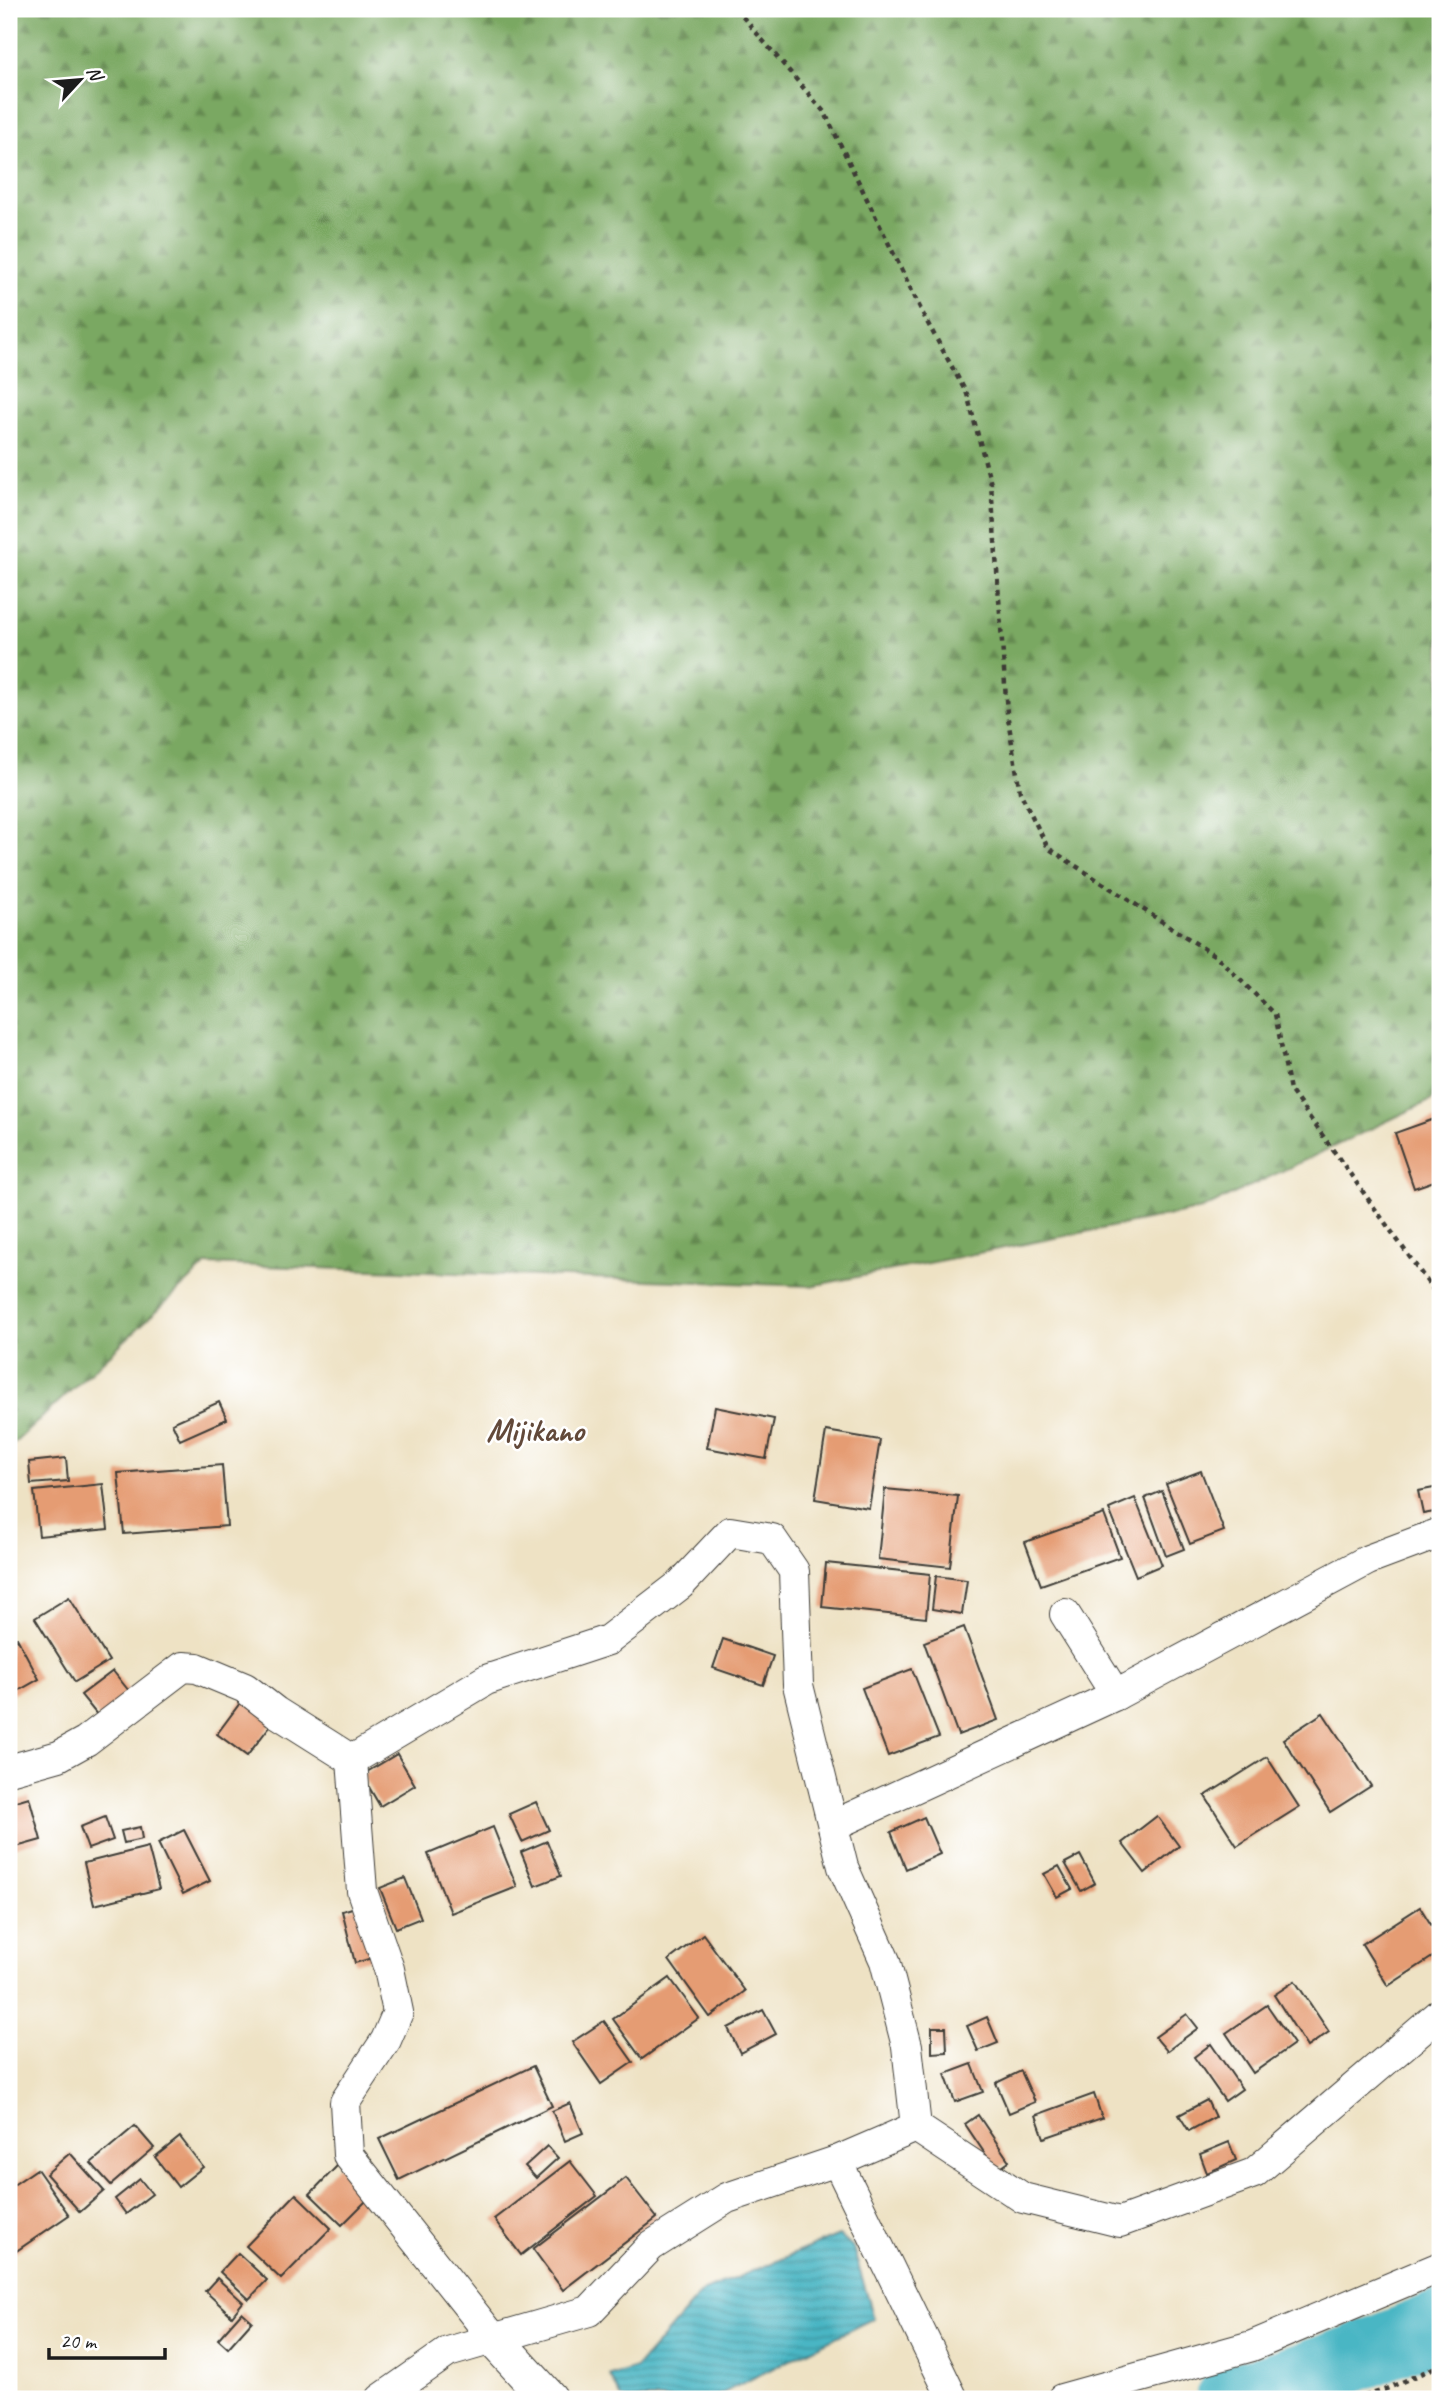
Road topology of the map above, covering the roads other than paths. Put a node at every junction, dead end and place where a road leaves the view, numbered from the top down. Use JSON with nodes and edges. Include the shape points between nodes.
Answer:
{"nodes":[{"id":1,"x":1440,"y":1533,"type":"edge"},
{"id":2,"x":1065,"y":1614,"type":"dead end"},
{"id":3,"x":1116,"y":1695,"type":"junction"},
{"id":4,"x":352,"y":1760,"type":"junction"},
{"id":5,"x":9,"y":1770,"type":"edge"},
{"id":6,"x":834,"y":1825,"type":"junction"},
{"id":7,"x":1440,"y":2014,"type":"edge"},
{"id":8,"x":916,"y":2127,"type":"junction"},
{"id":9,"x":837,"y":2161,"type":"junction"},
{"id":10,"x":1440,"y":2267,"type":"edge"},
{"id":11,"x":494,"y":2339,"type":"junction"},
{"id":12,"x":381,"y":2399,"type":"edge"},
{"id":13,"x":549,"y":2399,"type":"edge"},
{"id":14,"x":953,"y":2399,"type":"edge"},
{"id":15,"x":1062,"y":2399,"type":"edge"}],
"edges":[{"from":1,"to":3,"type":"street","via":[[1368,1560]]},
{"from":2,"to":3,"type":"street"},
{"from":3,"to":6,"type":"street"},
{"from":4,"to":5,"type":"street","via":[[245,1688],[197,1668],[183,1667],[86,1741],[59,1756]]},
{"from":4,"to":6,"type":"street","via":[[486,1680],[608,1640],[681,1584],[730,1532],[772,1539],[794,1571],[798,1685]]},
{"from":4,"to":11,"type":"street","via":[[362,1891],[389,1969],[398,2012],[386,2040],[345,2102],[348,2155]]},
{"from":6,"to":8,"type":"street","via":[[843,1867],[885,1961],[907,2046]]},
{"from":7,"to":8,"type":"street","via":[[1254,2173],[1120,2222],[1023,2198]]},
{"from":8,"to":9,"type":"street"},
{"from":9,"to":11,"type":"street","via":[[727,2198],[651,2246],[589,2311]]},
{"from":9,"to":14,"type":"street"},
{"from":10,"to":15,"type":"street","via":[[1252,2346]]},
{"from":11,"to":12,"type":"street","via":[[448,2352]]},
{"from":11,"to":13,"type":"street"}]}
